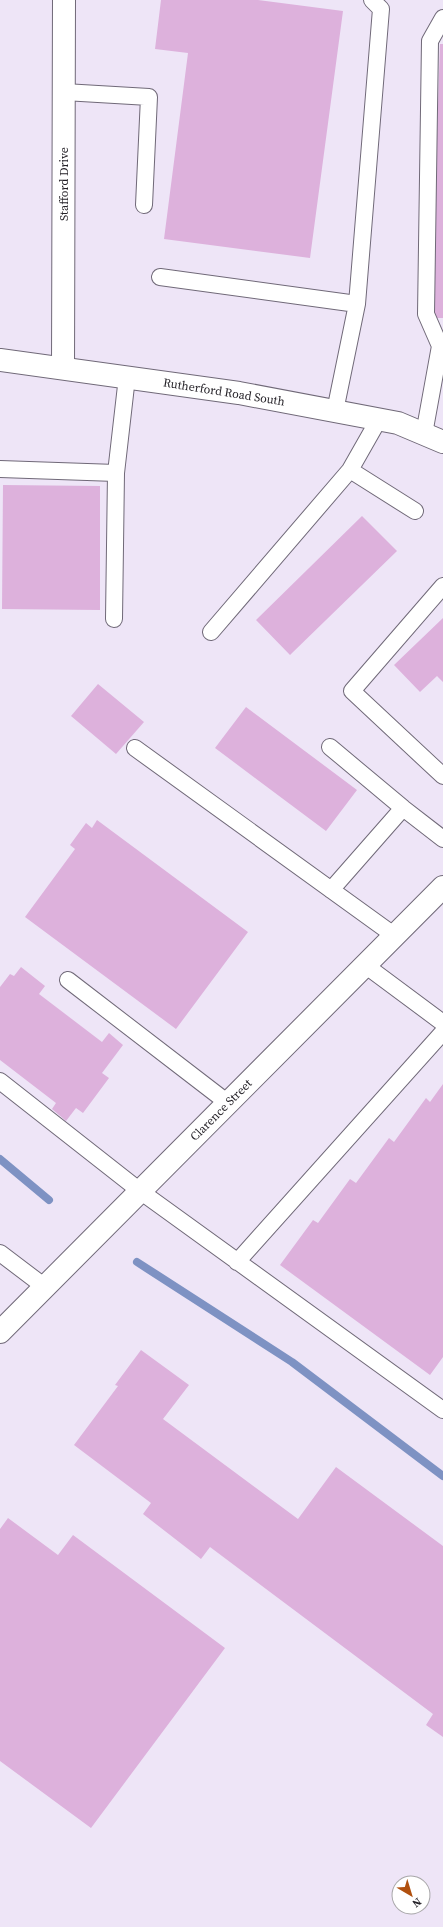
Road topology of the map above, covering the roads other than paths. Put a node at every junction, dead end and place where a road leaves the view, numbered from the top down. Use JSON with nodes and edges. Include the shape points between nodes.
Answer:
{"nodes":[{"id":1,"x":64,"y":0,"type":"edge"},
{"id":2,"x":372,"y":0,"type":"edge"},
{"id":3,"x":443,"y":18,"type":"edge"},
{"id":4,"x":64,"y":92,"type":"junction"},
{"id":5,"x":144,"y":205,"type":"dead end"},
{"id":6,"x":160,"y":278,"type":"dead end"},
{"id":7,"x":357,"y":304,"type":"junction"},
{"id":8,"x":441,"y":346,"type":"edge"},
{"id":9,"x":0,"y":360,"type":"edge"},
{"id":10,"x":63,"y":368,"type":"junction"},
{"id":11,"x":127,"y":377,"type":"junction"},
{"id":12,"x":335,"y":411,"type":"junction"},
{"id":13,"x":379,"y":419,"type":"junction"},
{"id":14,"x":434,"y":438,"type":"edge"},
{"id":15,"x":0,"y":469,"type":"edge"},
{"id":16,"x":350,"y":470,"type":"junction"},
{"id":17,"x":116,"y":473,"type":"junction"},
{"id":18,"x":415,"y":511,"type":"dead end"},
{"id":19,"x":443,"y":586,"type":"edge"},
{"id":20,"x":114,"y":619,"type":"dead end"},
{"id":21,"x":211,"y":632,"type":"dead end"},
{"id":22,"x":330,"y":747,"type":"dead end"},
{"id":23,"x":135,"y":748,"type":"dead end"},
{"id":24,"x":443,"y":776,"type":"edge"},
{"id":25,"x":403,"y":808,"type":"junction"},
{"id":26,"x":443,"y":839,"type":"edge"},
{"id":27,"x":443,"y":887,"type":"edge"},
{"id":28,"x":331,"y":890,"type":"junction"},
{"id":29,"x":395,"y":936,"type":"junction"},
{"id":30,"x":365,"y":965,"type":"junction"},
{"id":31,"x":68,"y":980,"type":"dead end"},
{"id":32,"x":443,"y":1023,"type":"edge"},
{"id":33,"x":443,"y":1032,"type":"edge"},
{"id":34,"x":0,"y":1081,"type":"edge"},
{"id":35,"x":228,"y":1103,"type":"junction"},
{"id":36,"x":140,"y":1191,"type":"junction"},
{"id":37,"x":0,"y":1253,"type":"edge"},
{"id":38,"x":237,"y":1262,"type":"junction"},
{"id":39,"x":45,"y":1286,"type":"junction"},
{"id":40,"x":0,"y":1332,"type":"edge"},
{"id":41,"x":443,"y":1410,"type":"edge"}],
"edges":[{"from":1,"to":4,"type":"street","name":"Stafford Drive"},
{"from":2,"to":7,"type":"lane","via":[[381,9]]},
{"from":3,"to":8,"type":"lane","via":[[430,41],[426,314]]},
{"from":4,"to":5,"type":"lane","via":[[149,98]]},
{"from":4,"to":10,"type":"street","name":"Stafford Drive"},
{"from":6,"to":7,"type":"lane"},
{"from":7,"to":12,"type":"lane"},
{"from":8,"to":14,"type":"lane"},
{"from":9,"to":10,"type":"street","name":"Rutherford Road South"},
{"from":10,"to":11,"type":"street","name":"Rutherford Road South"},
{"from":11,"to":12,"type":"street","name":"Rutherford Road South","via":[[239,393]]},
{"from":11,"to":17,"type":"lane"},
{"from":12,"to":13,"type":"street","name":"Rutherford Road South"},
{"from":13,"to":14,"type":"street","name":"Rutherford Road South","via":[[398,423]]},
{"from":13,"to":16,"type":"lane"},
{"from":15,"to":17,"type":"lane"},
{"from":16,"to":18,"type":"lane"},
{"from":16,"to":21,"type":"lane"},
{"from":17,"to":20,"type":"lane"},
{"from":19,"to":24,"type":"lane","via":[[352,691]]},
{"from":22,"to":25,"type":"lane"},
{"from":23,"to":28,"type":"lane"},
{"from":25,"to":26,"type":"lane"},
{"from":25,"to":28,"type":"lane"},
{"from":27,"to":29,"type":"street","name":"Clarence Street"},
{"from":28,"to":29,"type":"lane"},
{"from":29,"to":30,"type":"street","name":"Clarence Street"},
{"from":30,"to":32,"type":"lane"},
{"from":30,"to":35,"type":"street","name":"Clarence Street"},
{"from":31,"to":35,"type":"lane"},
{"from":33,"to":38,"type":"lane"},
{"from":34,"to":36,"type":"lane"},
{"from":35,"to":36,"type":"street","name":"Clarence Street"},
{"from":36,"to":38,"type":"lane"},
{"from":36,"to":39,"type":"street","name":"Clarence Street"},
{"from":37,"to":39,"type":"lane"},
{"from":38,"to":41,"type":"lane"},
{"from":39,"to":40,"type":"street","name":"Clarence Street"}]}
